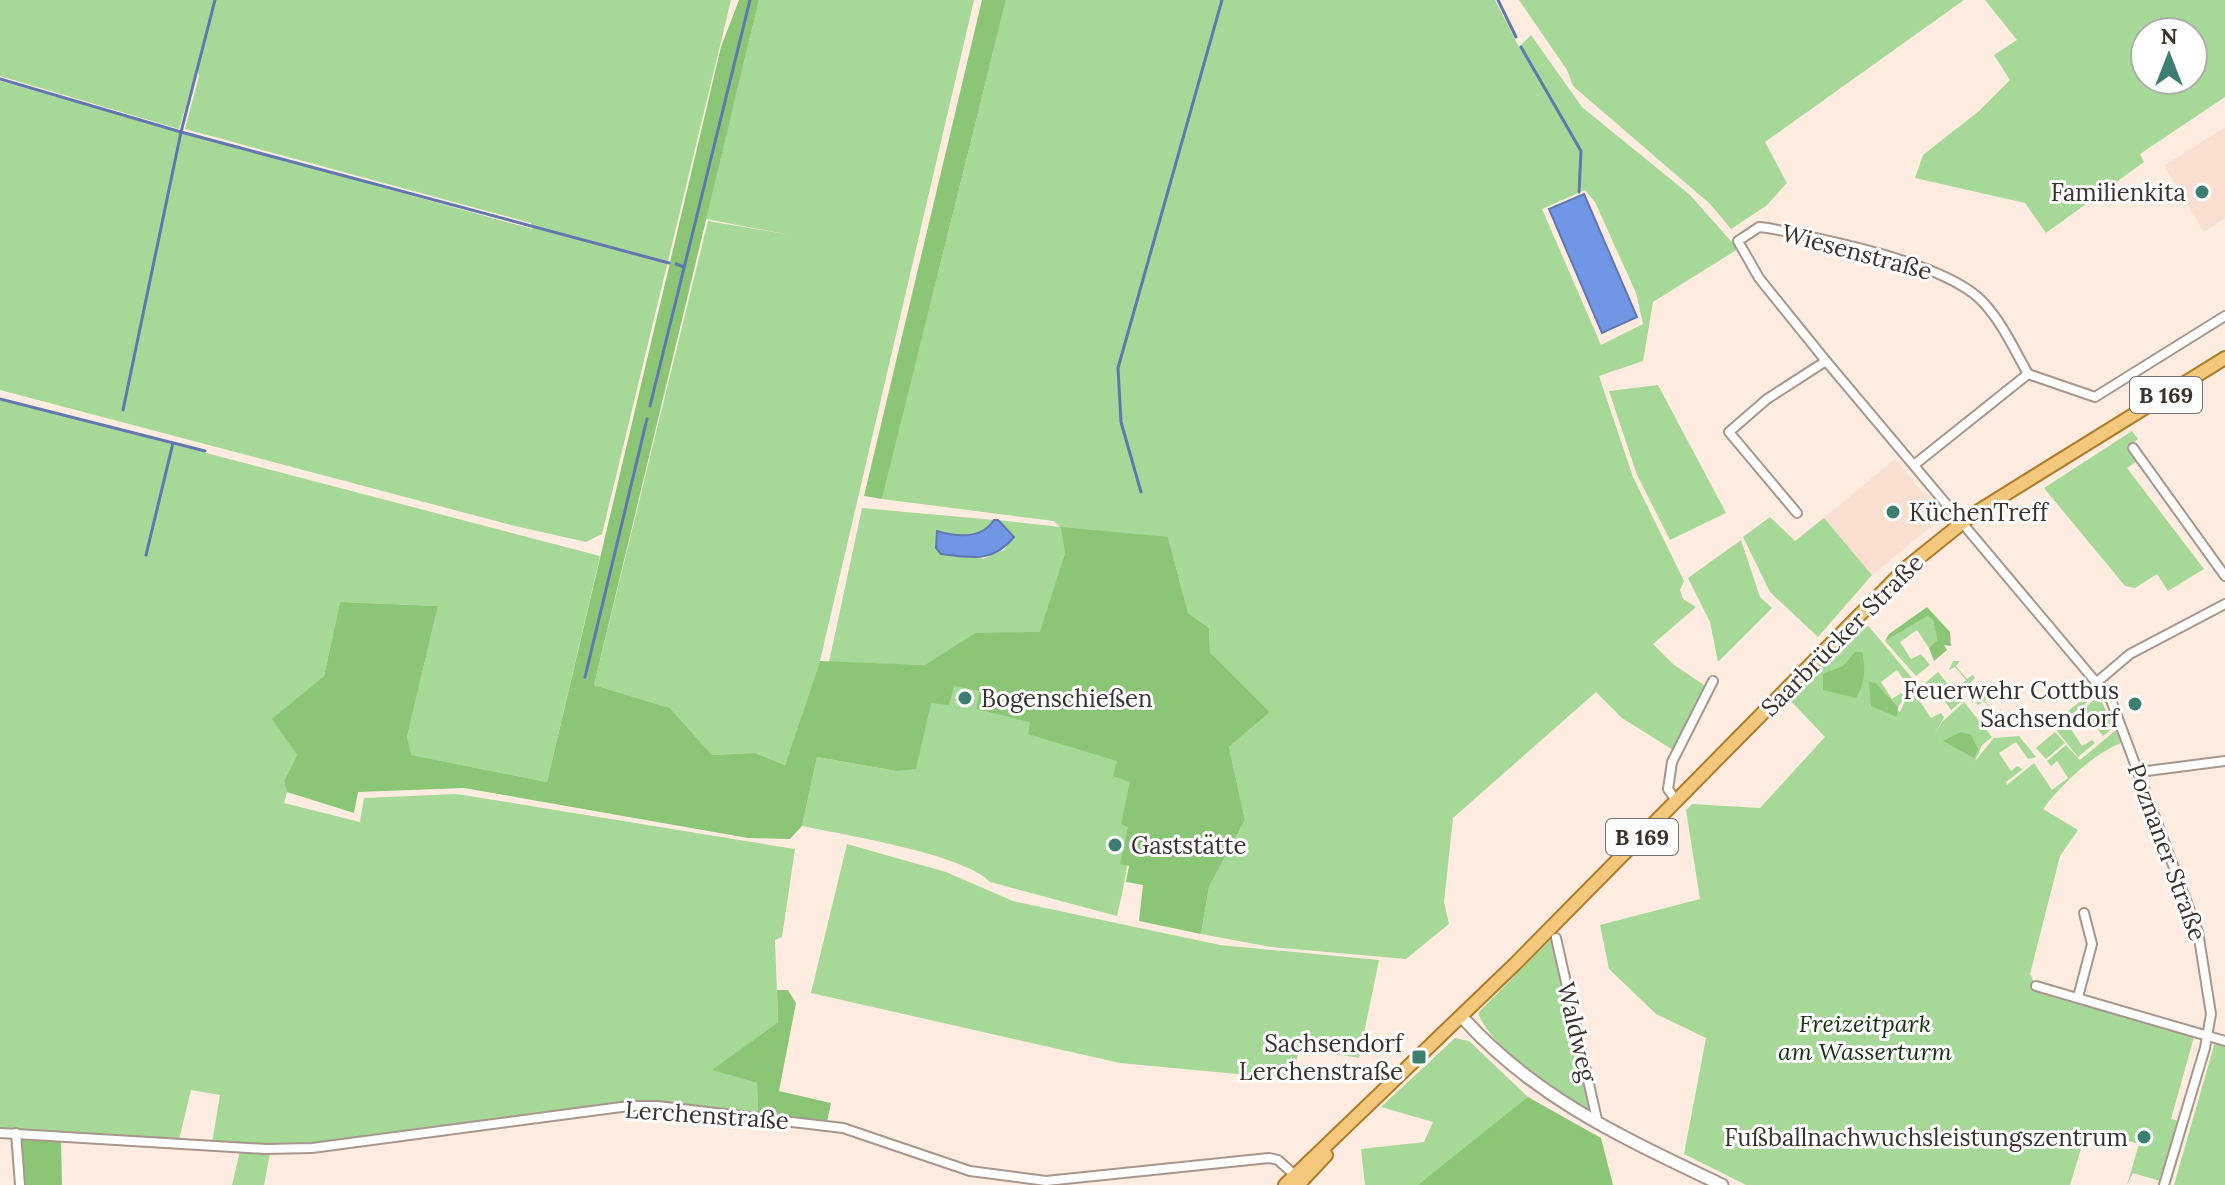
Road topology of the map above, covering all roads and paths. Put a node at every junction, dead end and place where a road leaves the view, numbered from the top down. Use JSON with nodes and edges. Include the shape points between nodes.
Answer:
{"nodes":[{"id":1,"x":1738,"y":241,"type":"joint"},
{"id":2,"x":2225,"y":316,"type":"edge"},
{"id":3,"x":2225,"y":358,"type":"edge"},
{"id":4,"x":1826,"y":361,"type":"junction"},
{"id":5,"x":2028,"y":374,"type":"junction"},
{"id":6,"x":2133,"y":448,"type":"dead end"},
{"id":7,"x":1914,"y":465,"type":"junction"},
{"id":8,"x":1797,"y":513,"type":"dead end"},
{"id":9,"x":1962,"y":522,"type":"junction"},
{"id":10,"x":2225,"y":576,"type":"edge"},
{"id":11,"x":2225,"y":604,"type":"edge"},
{"id":12,"x":1713,"y":681,"type":"dead end"},
{"id":13,"x":2097,"y":682,"type":"junction"},
{"id":14,"x":2225,"y":761,"type":"edge"},
{"id":15,"x":2139,"y":772,"type":"junction"},
{"id":16,"x":1677,"y":802,"type":"junction"},
{"id":17,"x":2084,"y":913,"type":"dead end"},
{"id":18,"x":1556,"y":938,"type":"dead end"},
{"id":19,"x":2036,"y":986,"type":"dead end"},
{"id":20,"x":2078,"y":997,"type":"junction"},
{"id":21,"x":1462,"y":1017,"type":"junction"},
{"id":22,"x":2208,"y":1036,"type":"junction"},
{"id":23,"x":2225,"y":1041,"type":"edge"},
{"id":24,"x":1599,"y":1125,"type":"junction"},
{"id":25,"x":0,"y":1133,"type":"edge"},
{"id":26,"x":16,"y":1133,"type":"junction"},
{"id":27,"x":1295,"y":1182,"type":"edge"},
{"id":28,"x":1044,"y":1183,"type":"edge"},
{"id":29,"x":20,"y":1185,"type":"edge"},
{"id":30,"x":1722,"y":1185,"type":"edge"},
{"id":31,"x":2164,"y":1185,"type":"edge"}],
"edges":[{"from":1,"to":4,"type":"street","name":"Poznaner Straße","via":[[1759,278]]},
{"from":1,"to":5,"type":"street","name":"Wiesenstraße","via":[[1759,227],[1768,228],[1939,274],[1987,307]]},
{"from":2,"to":5,"type":"street","via":[[2095,397]]},
{"from":3,"to":9,"type":"main road","name":"Saarbrücker Straße","number":"B 169"},
{"from":4,"to":7,"type":"street","name":"Poznaner Straße"},
{"from":4,"to":8,"type":"street","via":[[1767,399],[1729,432]]},
{"from":5,"to":7,"type":"street"},
{"from":6,"to":10,"type":"street"},
{"from":7,"to":9,"type":"street","name":"Poznaner Straße"},
{"from":9,"to":13,"type":"street","name":"Poznaner Straße"},
{"from":9,"to":16,"type":"main road","name":"Saarbrücker Straße","number":"B 169","via":[[1906,568]]},
{"from":11,"to":13,"type":"street","via":[[2145,645]]},
{"from":12,"to":16,"type":"street","via":[[1669,769],[1668,789]]},
{"from":13,"to":15,"type":"street","name":"Poznaner Straße","via":[[2111,700]]},
{"from":14,"to":15,"type":"street"},
{"from":15,"to":22,"type":"street","name":"Poznaner Straße","via":[[2198,932],[2211,1014]]},
{"from":16,"to":21,"type":"main road","name":"Saarbrücker Straße","number":"B 169"},
{"from":17,"to":20,"type":"street","via":[[2092,944]]},
{"from":18,"to":24,"type":"street","name":"Waldweg"},
{"from":19,"to":20,"type":"street"},
{"from":20,"to":22,"type":"street"},
{"from":21,"to":24,"type":"main road","via":[[1519,1072]]},
{"from":21,"to":27,"type":"main road","name":"Saarbrücker Straße","number":"B 169"},
{"from":22,"to":23,"type":"street"},
{"from":22,"to":31,"type":"street","name":"Poznaner Straße"},
{"from":24,"to":30,"type":"main road"},
{"from":25,"to":26,"type":"street","name":"Lerchenstraße"},
{"from":26,"to":28,"type":"street","name":"Lerchenstraße","via":[[312,1148],[657,1106],[843,1128],[970,1171]]},
{"from":26,"to":29,"type":"street"},
{"from":27,"to":28,"type":"street","name":"Lerchenstraße","via":[[1278,1160],[1269,1158]]}]}
